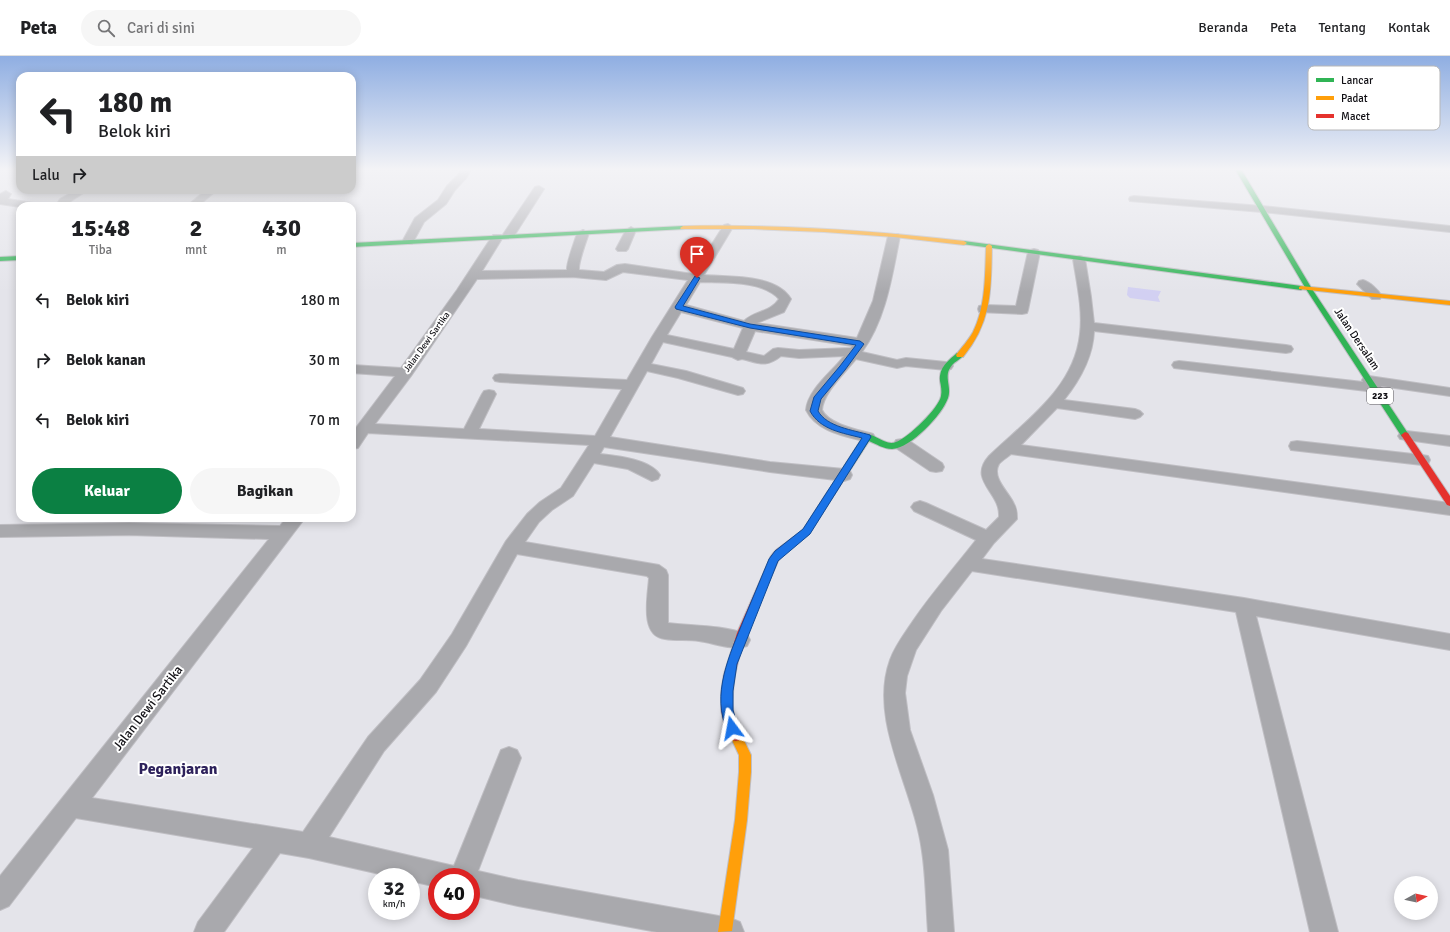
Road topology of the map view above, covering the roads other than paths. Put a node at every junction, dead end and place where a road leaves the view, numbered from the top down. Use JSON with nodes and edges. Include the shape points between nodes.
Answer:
{"nodes":[{"id":1,"x":432,"y":210,"type":"edge"},
{"id":2,"x":523,"y":210,"type":"edge"},
{"id":3,"x":1235,"y":210,"type":"edge"},
{"id":4,"x":1262,"y":210,"type":"edge"},
{"id":5,"x":1264,"y":213,"type":"junction"},
{"id":6,"x":1343,"y":223,"type":"dead end"},
{"id":7,"x":728,"y":227,"type":"junction"},
{"id":8,"x":1450,"y":229,"type":"edge"},
{"id":9,"x":630,"y":230,"type":"junction"},
{"id":10,"x":583,"y":233,"type":"junction"},
{"id":11,"x":502,"y":236,"type":"junction"},
{"id":12,"x":894,"y":236,"type":"junction"},
{"id":13,"x":408,"y":242,"type":"junction"},
{"id":14,"x":356,"y":244,"type":"edge"},
{"id":15,"x":989,"y":246,"type":"junction"},
{"id":16,"x":622,"y":249,"type":"dead end"},
{"id":17,"x":1034,"y":252,"type":"junction"},
{"id":18,"x":16,"y":258,"type":"edge"},
{"id":19,"x":0,"y":259,"type":"edge"},
{"id":20,"x":1079,"y":259,"type":"junction"},
{"id":21,"x":573,"y":274,"type":"junction"},
{"id":22,"x":474,"y":275,"type":"junction"},
{"id":23,"x":697,"y":278,"type":"junction"},
{"id":24,"x":1362,"y":284,"type":"dead end"},
{"id":25,"x":1309,"y":289,"type":"junction"},
{"id":26,"x":1376,"y":296,"type":"junction"},
{"id":27,"x":1450,"y":303,"type":"edge"},
{"id":28,"x":679,"y":307,"type":"junction"},
{"id":29,"x":984,"y":309,"type":"junction"},
{"id":30,"x":750,"y":326,"type":"junction"},
{"id":31,"x":1087,"y":326,"type":"junction"},
{"id":32,"x":659,"y":337,"type":"junction"},
{"id":33,"x":1286,"y":349,"type":"dead end"},
{"id":34,"x":855,"y":350,"type":"junction"},
{"id":35,"x":738,"y":356,"type":"junction"},
{"id":36,"x":1179,"y":365,"type":"dead end"},
{"id":37,"x":642,"y":366,"type":"junction"},
{"id":38,"x":946,"y":366,"type":"junction"},
{"id":39,"x":356,"y":369,"type":"edge"},
{"id":40,"x":406,"y":373,"type":"junction"},
{"id":41,"x":500,"y":378,"type":"dead end"},
{"id":42,"x":1372,"y":384,"type":"junction"},
{"id":43,"x":632,"y":385,"type":"junction"},
{"id":44,"x":738,"y":391,"type":"dead end"},
{"id":45,"x":1450,"y":392,"type":"edge"},
{"id":46,"x":489,"y":394,"type":"dead end"},
{"id":47,"x":1054,"y":403,"type":"junction"},
{"id":48,"x":1135,"y":414,"type":"dead end"},
{"id":49,"x":364,"y":428,"type":"junction"},
{"id":50,"x":469,"y":434,"type":"junction"},
{"id":51,"x":1406,"y":436,"type":"junction"},
{"id":52,"x":867,"y":437,"type":"junction"},
{"id":53,"x":356,"y":439,"type":"edge"},
{"id":54,"x":600,"y":441,"type":"junction"},
{"id":55,"x":1450,"y":441,"type":"edge"},
{"id":56,"x":902,"y":444,"type":"junction"},
{"id":57,"x":1297,"y":446,"type":"dead end"},
{"id":58,"x":1008,"y":448,"type":"junction"},
{"id":59,"x":589,"y":458,"type":"junction"},
{"id":60,"x":1422,"y":460,"type":"junction"},
{"id":61,"x":936,"y":467,"type":"dead end"},
{"id":62,"x":652,"y":475,"type":"dead end"},
{"id":63,"x":844,"y":475,"type":"junction"},
{"id":64,"x":1450,"y":503,"type":"edge"},
{"id":65,"x":920,"y":508,"type":"dead end"},
{"id":66,"x":1450,"y":509,"type":"edge"},
{"id":67,"x":290,"y":525,"type":"edge"},
{"id":68,"x":0,"y":532,"type":"edge"},
{"id":69,"x":988,"y":538,"type":"junction"},
{"id":70,"x":512,"y":546,"type":"junction"},
{"id":71,"x":968,"y":564,"type":"junction"},
{"id":72,"x":1244,"y":606,"type":"junction"},
{"id":73,"x":740,"y":640,"type":"junction"},
{"id":74,"x":1450,"y":642,"type":"edge"},
{"id":75,"x":509,"y":758,"type":"dead end"},
{"id":76,"x":72,"y":806,"type":"junction"},
{"id":77,"x":275,"y":839,"type":"junction"},
{"id":78,"x":310,"y":845,"type":"junction"},
{"id":79,"x":466,"y":868,"type":"edge"},
{"id":80,"x":428,"y":872,"type":"edge"},
{"id":81,"x":480,"y":884,"type":"edge"},
{"id":82,"x":0,"y":897,"type":"edge"},
{"id":83,"x":208,"y":932,"type":"edge"},
{"id":84,"x":727,"y":932,"type":"edge"},
{"id":85,"x":941,"y":932,"type":"edge"},
{"id":86,"x":1324,"y":932,"type":"edge"}],
"edges":[{"from":1,"to":13,"type":"street","via":[[419,220]]},
{"from":2,"to":11,"type":"street","name":"Jalan Dewi Sartika"},
{"from":3,"to":5,"type":"street"},
{"from":4,"to":5,"type":"main road","number":"223"},
{"from":5,"to":6,"type":"street"},
{"from":5,"to":8,"type":"street"},
{"from":5,"to":25,"type":"main road","number":"223"},
{"from":7,"to":9,"type":"main road"},
{"from":7,"to":12,"type":"main road","via":[[808,228]]},
{"from":7,"to":23,"type":"street"},
{"from":9,"to":10,"type":"main road"},
{"from":9,"to":16,"type":"street"},
{"from":10,"to":11,"type":"main road"},
{"from":10,"to":21,"type":"street","via":[[572,265]]},
{"from":11,"to":13,"type":"main road"},
{"from":11,"to":22,"type":"street","name":"Jalan Dewi Sartika"},
{"from":12,"to":15,"type":"main road"},
{"from":12,"to":34,"type":"street","via":[[886,278],[875,313]]},
{"from":13,"to":14,"type":"main road"},
{"from":15,"to":17,"type":"main road"},
{"from":15,"to":29,"type":"main road"},
{"from":17,"to":20,"type":"main road"},
{"from":17,"to":29,"type":"street","via":[[1022,310]]},
{"from":18,"to":19,"type":"main road"},
{"from":20,"to":25,"type":"main road"},
{"from":20,"to":31,"type":"street"},
{"from":21,"to":22,"type":"street"},
{"from":21,"to":23,"type":"street","via":[[606,276],[625,268]]},
{"from":22,"to":40,"type":"street","name":"Jalan Dewi Sartika"},
{"from":23,"to":28,"type":"street"},
{"from":23,"to":30,"type":"street","via":[[755,282],[784,295],[779,309],[754,319]]},
{"from":24,"to":26,"type":"street"},
{"from":25,"to":26,"type":"main road"},
{"from":25,"to":42,"type":"main road","name":"Jalan Dersalam","number":"223"},
{"from":26,"to":27,"type":"main road"},
{"from":28,"to":30,"type":"street"},
{"from":28,"to":32,"type":"street"},
{"from":29,"to":38,"type":"main road","via":[[975,335],[961,354]]},
{"from":30,"to":34,"type":"street"},
{"from":30,"to":35,"type":"street"},
{"from":31,"to":33,"type":"street"},
{"from":31,"to":47,"type":"street","via":[[1084,351],[1076,372],[1064,393]]},
{"from":32,"to":35,"type":"street"},
{"from":32,"to":37,"type":"street"},
{"from":34,"to":35,"type":"street","via":[[799,354],[778,352],[765,360]]},
{"from":34,"to":38,"type":"street","via":[[878,361]]},
{"from":34,"to":52,"type":"street","via":[[817,398],[814,411],[829,425]]},
{"from":36,"to":42,"type":"street"},
{"from":37,"to":43,"type":"street"},
{"from":37,"to":44,"type":"street","via":[[681,374]]},
{"from":38,"to":56,"type":"main road","via":[[943,372],[946,393],[944,399]]},
{"from":39,"to":40,"type":"street"},
{"from":40,"to":49,"type":"street","name":"Jalan Dewi Sartika"},
{"from":41,"to":43,"type":"street"},
{"from":42,"to":45,"type":"street"},
{"from":42,"to":51,"type":"main road","name":"Jalan Dersalam","number":"223"},
{"from":43,"to":54,"type":"street"},
{"from":46,"to":50,"type":"street"},
{"from":47,"to":48,"type":"street"},
{"from":47,"to":58,"type":"street"},
{"from":49,"to":50,"type":"street"},
{"from":49,"to":53,"type":"street","name":"Jalan Dewi Sartika"},
{"from":50,"to":54,"type":"street"},
{"from":51,"to":55,"type":"street"},
{"from":51,"to":60,"type":"main road","name":"Jalan Dersalam","number":"223"},
{"from":52,"to":56,"type":"main road","via":[[892,446]]},
{"from":52,"to":63,"type":"main road"},
{"from":54,"to":59,"type":"street"},
{"from":54,"to":63,"type":"street","via":[[770,467]]},
{"from":56,"to":61,"type":"street"},
{"from":57,"to":60,"type":"street"},
{"from":58,"to":66,"type":"street"},
{"from":58,"to":69,"type":"street","via":[[996,457],[989,472],[995,488],[1007,503],[1008,519]]},
{"from":59,"to":62,"type":"street","via":[[632,464]]},
{"from":59,"to":70,"type":"street","via":[[567,492],[533,518]]},
{"from":60,"to":64,"type":"main road","name":"Jalan Dersalam","number":"223"},
{"from":63,"to":73,"type":"main road","via":[[806,532],[774,559]]},
{"from":65,"to":69,"type":"street"},
{"from":67,"to":68,"type":"street"},
{"from":67,"to":76,"type":"street","name":"Jalan Dewi Sartika"},
{"from":69,"to":71,"type":"street"},
{"from":70,"to":73,"type":"street","via":[[652,570],[659,575],[657,621],[660,628],[664,631],[696,632]]},
{"from":70,"to":78,"type":"street","via":[[458,640],[428,686],[376,744]]},
{"from":71,"to":72,"type":"street"},
{"from":71,"to":85,"type":"street","via":[[934,606],[908,645],[896,676],[894,693],[899,730],[921,795],[935,850]]},
{"from":72,"to":74,"type":"street"},
{"from":72,"to":86,"type":"street"},
{"from":73,"to":84,"type":"main road","via":[[732,664],[727,710],[732,728],[745,755],[746,772]]},
{"from":75,"to":79,"type":"street"},
{"from":76,"to":77,"type":"street"},
{"from":76,"to":82,"type":"street","name":"Jalan Dewi Sartika"},
{"from":77,"to":78,"type":"street"},
{"from":77,"to":83,"type":"street"},
{"from":78,"to":80,"type":"street"},
{"from":81,"to":84,"type":"street"}]}
